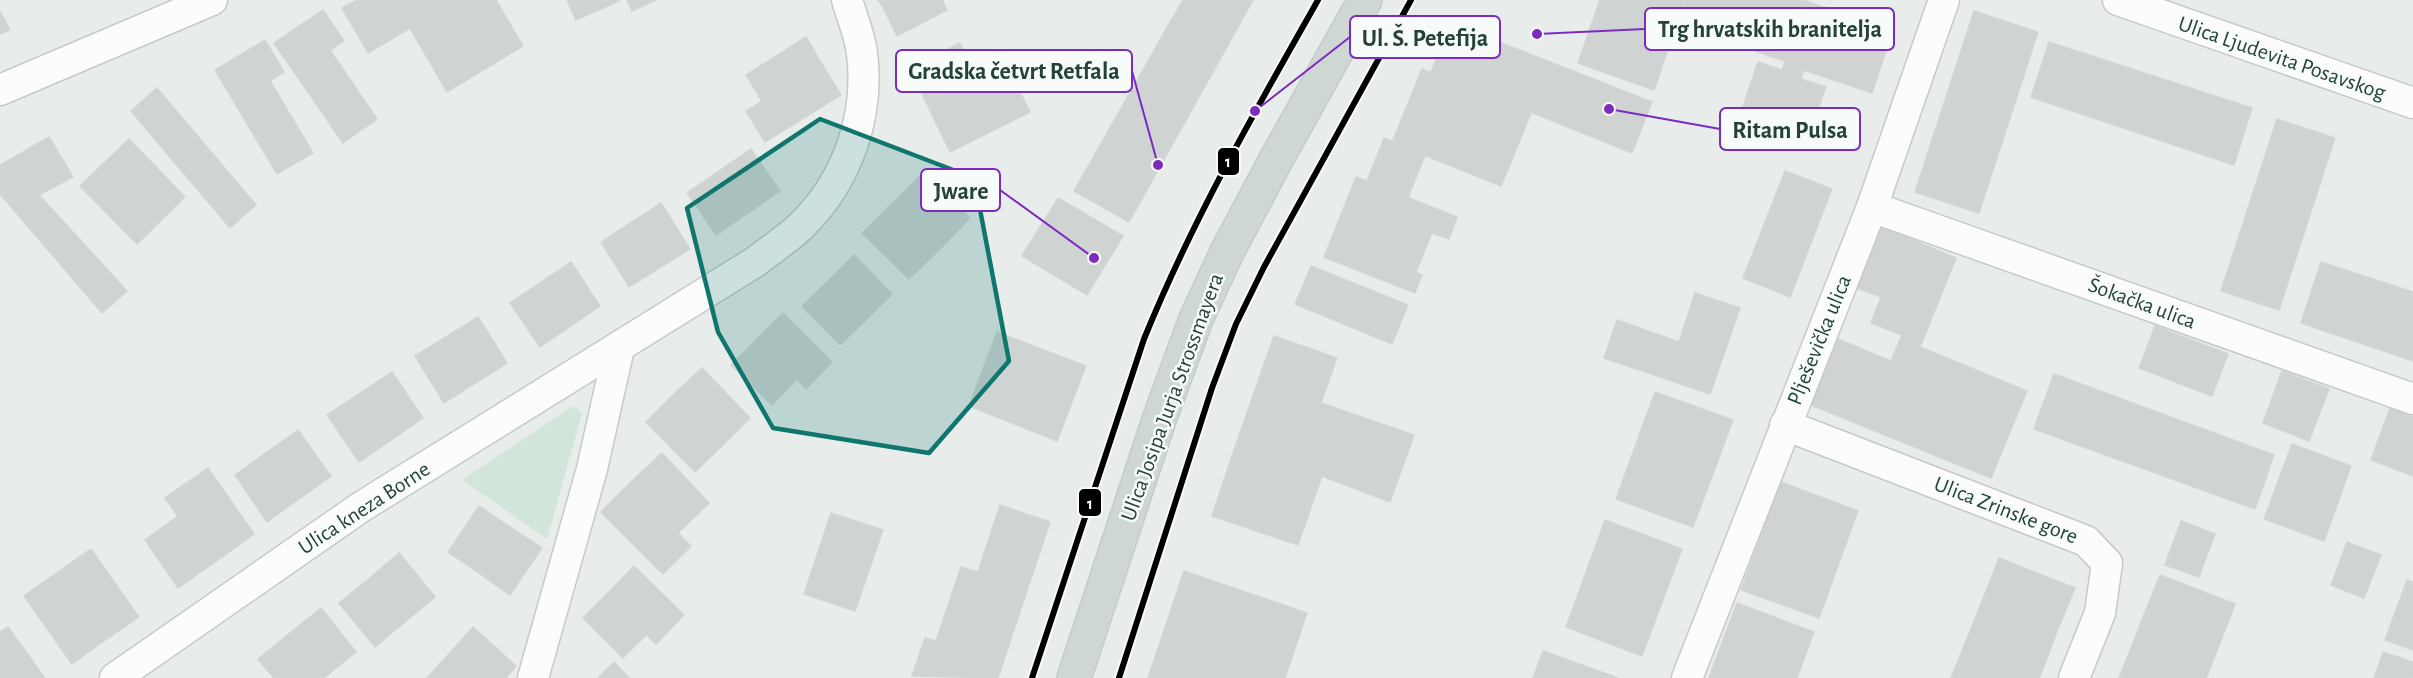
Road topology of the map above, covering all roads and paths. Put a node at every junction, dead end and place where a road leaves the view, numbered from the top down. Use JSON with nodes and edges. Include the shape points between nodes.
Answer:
{"nodes":[{"id":1,"x":212,"y":0,"type":"edge"},
{"id":2,"x":847,"y":0,"type":"edge"},
{"id":3,"x":1365,"y":0,"type":"edge"},
{"id":4,"x":1944,"y":0,"type":"edge"},
{"id":5,"x":2118,"y":0,"type":"edge"},
{"id":6,"x":0,"y":90,"type":"edge"},
{"id":7,"x":2413,"y":104,"type":"edge"},
{"id":8,"x":1872,"y":207,"type":"junction"},
{"id":9,"x":619,"y":348,"type":"junction"},
{"id":10,"x":2413,"y":399,"type":"edge"},
{"id":11,"x":1785,"y":425,"type":"junction"},
{"id":12,"x":116,"y":678,"type":"edge"},
{"id":13,"x":533,"y":678,"type":"edge"},
{"id":14,"x":1074,"y":678,"type":"edge"},
{"id":15,"x":1687,"y":678,"type":"edge"},
{"id":16,"x":2074,"y":678,"type":"edge"}],
"edges":[{"from":1,"to":6,"type":"street"},
{"from":2,"to":9,"type":"street","name":"Ulica kneza Borne","via":[[862,52],[863,99],[854,147],[832,188],[802,225],[755,262]]},
{"from":3,"to":14,"type":"main road","name":"Ulica Josipa Jurja Strossmayera","via":[[1257,195],[1196,319]]},
{"from":4,"to":8,"type":"street","name":"Plješevička ulica"},
{"from":5,"to":7,"type":"street","name":"Ulica Ljudevita Posavskog"},
{"from":8,"to":10,"type":"street","name":"Šokačka ulica"},
{"from":8,"to":11,"type":"street","name":"Plješevička ulica"},
{"from":9,"to":12,"type":"street","name":"Ulica kneza Borne","via":[[362,507]]},
{"from":9,"to":13,"type":"street","via":[[592,469]]},
{"from":11,"to":15,"type":"street","name":"Plješevička ulica"},
{"from":11,"to":16,"type":"street","name":"Ulica Zrinske gore","via":[[2086,541],[2107,563],[2100,613]]}]}
